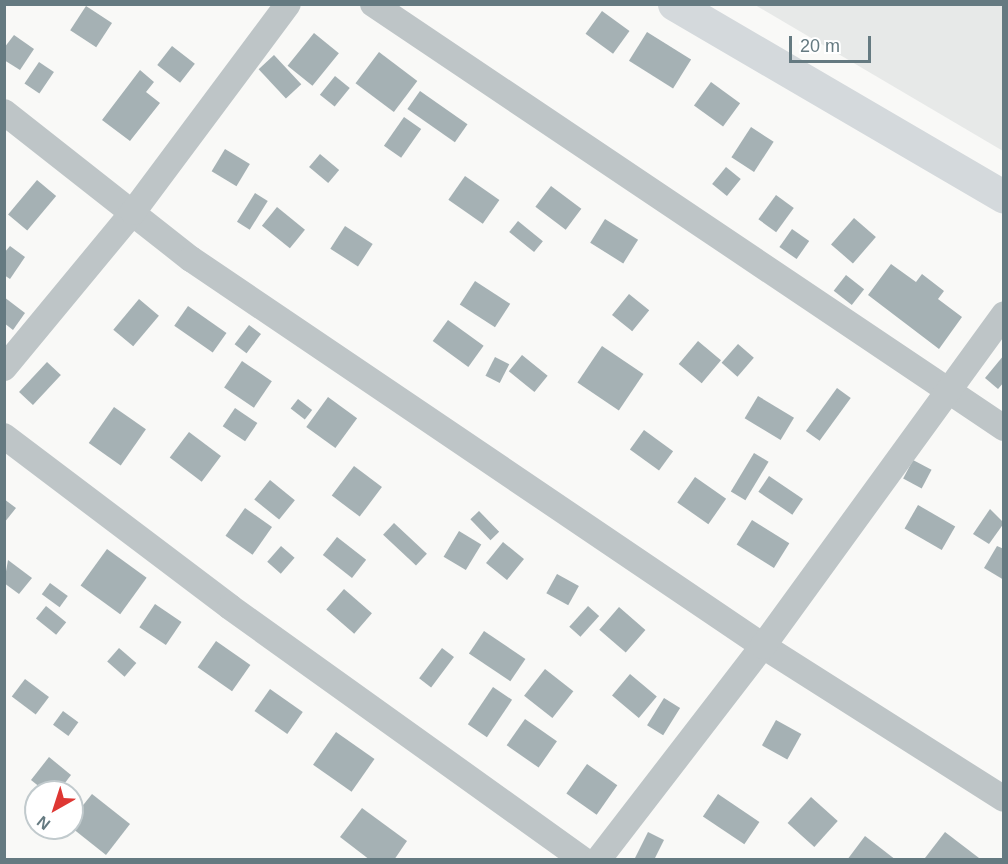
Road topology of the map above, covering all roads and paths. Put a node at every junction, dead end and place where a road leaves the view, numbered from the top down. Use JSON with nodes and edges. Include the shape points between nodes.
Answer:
{"nodes":[{"id":1,"x":288,"y":4,"type":"edge"},
{"id":2,"x":373,"y":4,"type":"edge"},
{"id":3,"x":674,"y":4,"type":"edge"},
{"id":4,"x":4,"y":112,"type":"edge"},
{"id":5,"x":1004,"y":197,"type":"edge"},
{"id":6,"x":133,"y":212,"type":"junction"},
{"id":7,"x":1004,"y":314,"type":"edge"},
{"id":8,"x":4,"y":368,"type":"edge"},
{"id":9,"x":946,"y":388,"type":"junction"},
{"id":10,"x":1004,"y":428,"type":"edge"},
{"id":11,"x":4,"y":436,"type":"edge"},
{"id":12,"x":763,"y":646,"type":"junction"},
{"id":13,"x":1004,"y":799,"type":"edge"},
{"id":14,"x":584,"y":860,"type":"edge"},
{"id":15,"x":598,"y":860,"type":"edge"}],
"edges":[{"from":1,"to":6,"type":"street"},
{"from":2,"to":9,"type":"street"},
{"from":3,"to":5,"type":"street"},
{"from":4,"to":6,"type":"street"},
{"from":6,"to":8,"type":"street"},
{"from":6,"to":12,"type":"street","via":[[191,259]]},
{"from":7,"to":9,"type":"street"},
{"from":9,"to":10,"type":"street"},
{"from":9,"to":12,"type":"street"},
{"from":11,"to":14,"type":"street","via":[[230,607]]},
{"from":12,"to":13,"type":"street"},
{"from":12,"to":15,"type":"street"}]}
